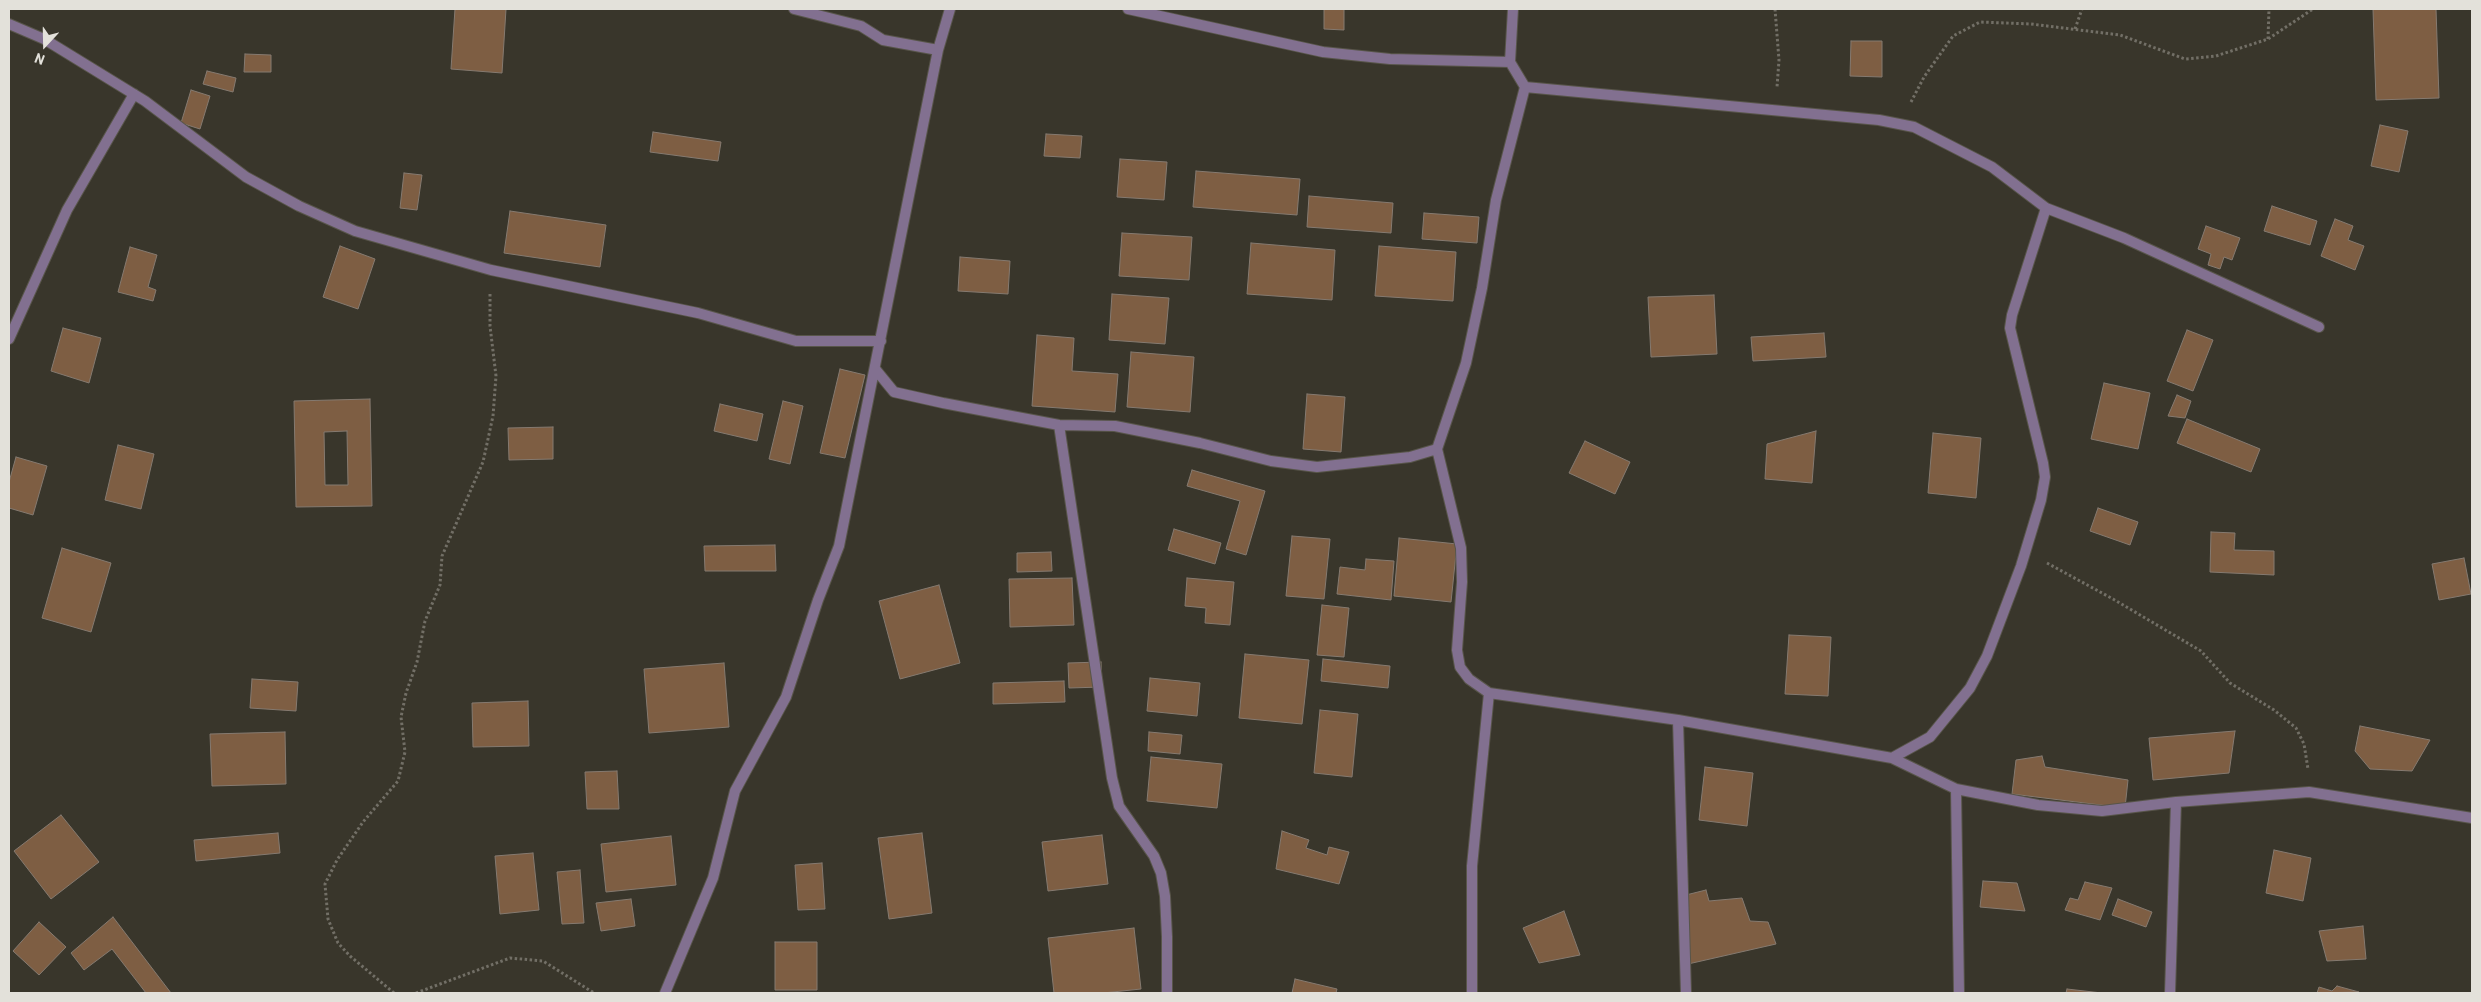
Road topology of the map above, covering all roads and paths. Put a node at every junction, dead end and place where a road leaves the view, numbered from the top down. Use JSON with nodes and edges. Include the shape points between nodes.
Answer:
{"nodes":[{"id":1,"x":794,"y":9,"type":"edge"},
{"id":2,"x":950,"y":9,"type":"edge"},
{"id":3,"x":1128,"y":9,"type":"edge"},
{"id":4,"x":1514,"y":9,"type":"edge"},
{"id":5,"x":1775,"y":9,"type":"edge"},
{"id":6,"x":2082,"y":9,"type":"edge"},
{"id":7,"x":2269,"y":9,"type":"edge"},
{"id":8,"x":2313,"y":9,"type":"edge"},
{"id":9,"x":9,"y":24,"type":"edge"},
{"id":10,"x":2075,"y":29,"type":"junction"},
{"id":11,"x":2268,"y":39,"type":"junction"},
{"id":12,"x":938,"y":50,"type":"junction"},
{"id":13,"x":1510,"y":62,"type":"junction"},
{"id":14,"x":1525,"y":87,"type":"junction"},
{"id":15,"x":134,"y":94,"type":"junction"},
{"id":16,"x":1775,"y":110,"type":"junction"},
{"id":17,"x":1899,"y":124,"type":"junction"},
{"id":18,"x":2046,"y":208,"type":"junction"},
{"id":19,"x":491,"y":270,"type":"junction"},
{"id":20,"x":2319,"y":326,"type":"dead end"},
{"id":21,"x":9,"y":339,"type":"edge"},
{"id":22,"x":881,"y":341,"type":"junction"},
{"id":23,"x":876,"y":370,"type":"junction"},
{"id":24,"x":1060,"y":425,"type":"junction"},
{"id":25,"x":1437,"y":449,"type":"junction"},
{"id":26,"x":2024,"y":551,"type":"junction"},
{"id":27,"x":1490,"y":693,"type":"junction"},
{"id":28,"x":1678,"y":720,"type":"junction"},
{"id":29,"x":1892,"y":758,"type":"junction"},
{"id":30,"x":1956,"y":789,"type":"junction"},
{"id":31,"x":2309,"y":792,"type":"junction"},
{"id":32,"x":2176,"y":802,"type":"junction"},
{"id":33,"x":2472,"y":818,"type":"edge"},
{"id":34,"x":394,"y":993,"type":"edge"},
{"id":35,"x":416,"y":993,"type":"edge"},
{"id":36,"x":594,"y":993,"type":"edge"},
{"id":37,"x":665,"y":993,"type":"edge"},
{"id":38,"x":1167,"y":993,"type":"edge"},
{"id":39,"x":1472,"y":993,"type":"edge"},
{"id":40,"x":1686,"y":993,"type":"edge"},
{"id":41,"x":1959,"y":993,"type":"edge"},
{"id":42,"x":2170,"y":993,"type":"edge"}],
"edges":[{"from":1,"to":12,"type":"street","via":[[861,26],[883,40]]},
{"from":2,"to":12,"type":"street"},
{"from":3,"to":13,"type":"street","via":[[1324,52],[1390,59]]},
{"from":4,"to":13,"type":"street"},
{"from":5,"to":16,"type":"path","via":[[1779,60]]},
{"from":6,"to":10,"type":"path"},
{"from":7,"to":11,"type":"path"},
{"from":8,"to":11,"type":"path"},
{"from":9,"to":15,"type":"street","via":[[44,39]]},
{"from":10,"to":11,"type":"path","via":[[2120,35],[2185,59],[2216,56]]},
{"from":10,"to":17,"type":"path","via":[[1980,22],[1953,36],[1924,77]]},
{"from":12,"to":22,"type":"street"},
{"from":13,"to":14,"type":"street"},
{"from":14,"to":16,"type":"street"},
{"from":14,"to":25,"type":"street","via":[[1496,200],[1466,363]]},
{"from":15,"to":19,"type":"street","via":[[246,177],[299,206],[355,230]]},
{"from":15,"to":21,"type":"street","via":[[67,210]]},
{"from":16,"to":17,"type":"street"},
{"from":17,"to":18,"type":"street","via":[[1914,127],[1992,167]]},
{"from":18,"to":20,"type":"street","via":[[2124,238]]},
{"from":18,"to":26,"type":"street","via":[[2010,328],[2045,477]]},
{"from":19,"to":22,"type":"street","via":[[698,313],[796,341]]},
{"from":19,"to":34,"type":"path","via":[[490,326],[496,376],[493,416],[483,462],[442,556],[440,585],[425,621],[417,662],[406,692],[401,717],[405,752],[398,782],[363,822],[325,884],[328,919],[338,943]]},
{"from":22,"to":23,"type":"street"},
{"from":23,"to":24,"type":"street","via":[[894,392]]},
{"from":23,"to":37,"type":"street","via":[[839,546],[786,697],[735,791],[713,878]]},
{"from":24,"to":25,"type":"street","via":[[1115,426],[1271,461],[1318,467],[1410,457]]},
{"from":24,"to":38,"type":"street","via":[[1112,778],[1119,806],[1154,856],[1161,873],[1165,896]]},
{"from":25,"to":27,"type":"street","via":[[1461,548],[1457,650],[1460,667],[1470,679]]},
{"from":26,"to":29,"type":"street","via":[[1987,656],[1970,688],[1930,737]]},
{"from":26,"to":31,"type":"path","via":[[2201,651],[2230,683],[2296,728],[2308,761]]},
{"from":27,"to":28,"type":"street"},
{"from":27,"to":39,"type":"street","via":[[1472,866]]},
{"from":28,"to":29,"type":"street"},
{"from":28,"to":40,"type":"street"},
{"from":29,"to":30,"type":"street"},
{"from":30,"to":32,"type":"street","via":[[2038,805],[2102,811]]},
{"from":30,"to":41,"type":"street"},
{"from":31,"to":32,"type":"street"},
{"from":31,"to":33,"type":"street"},
{"from":32,"to":42,"type":"street"},
{"from":35,"to":36,"type":"path","via":[[510,958],[543,961]]}]}
